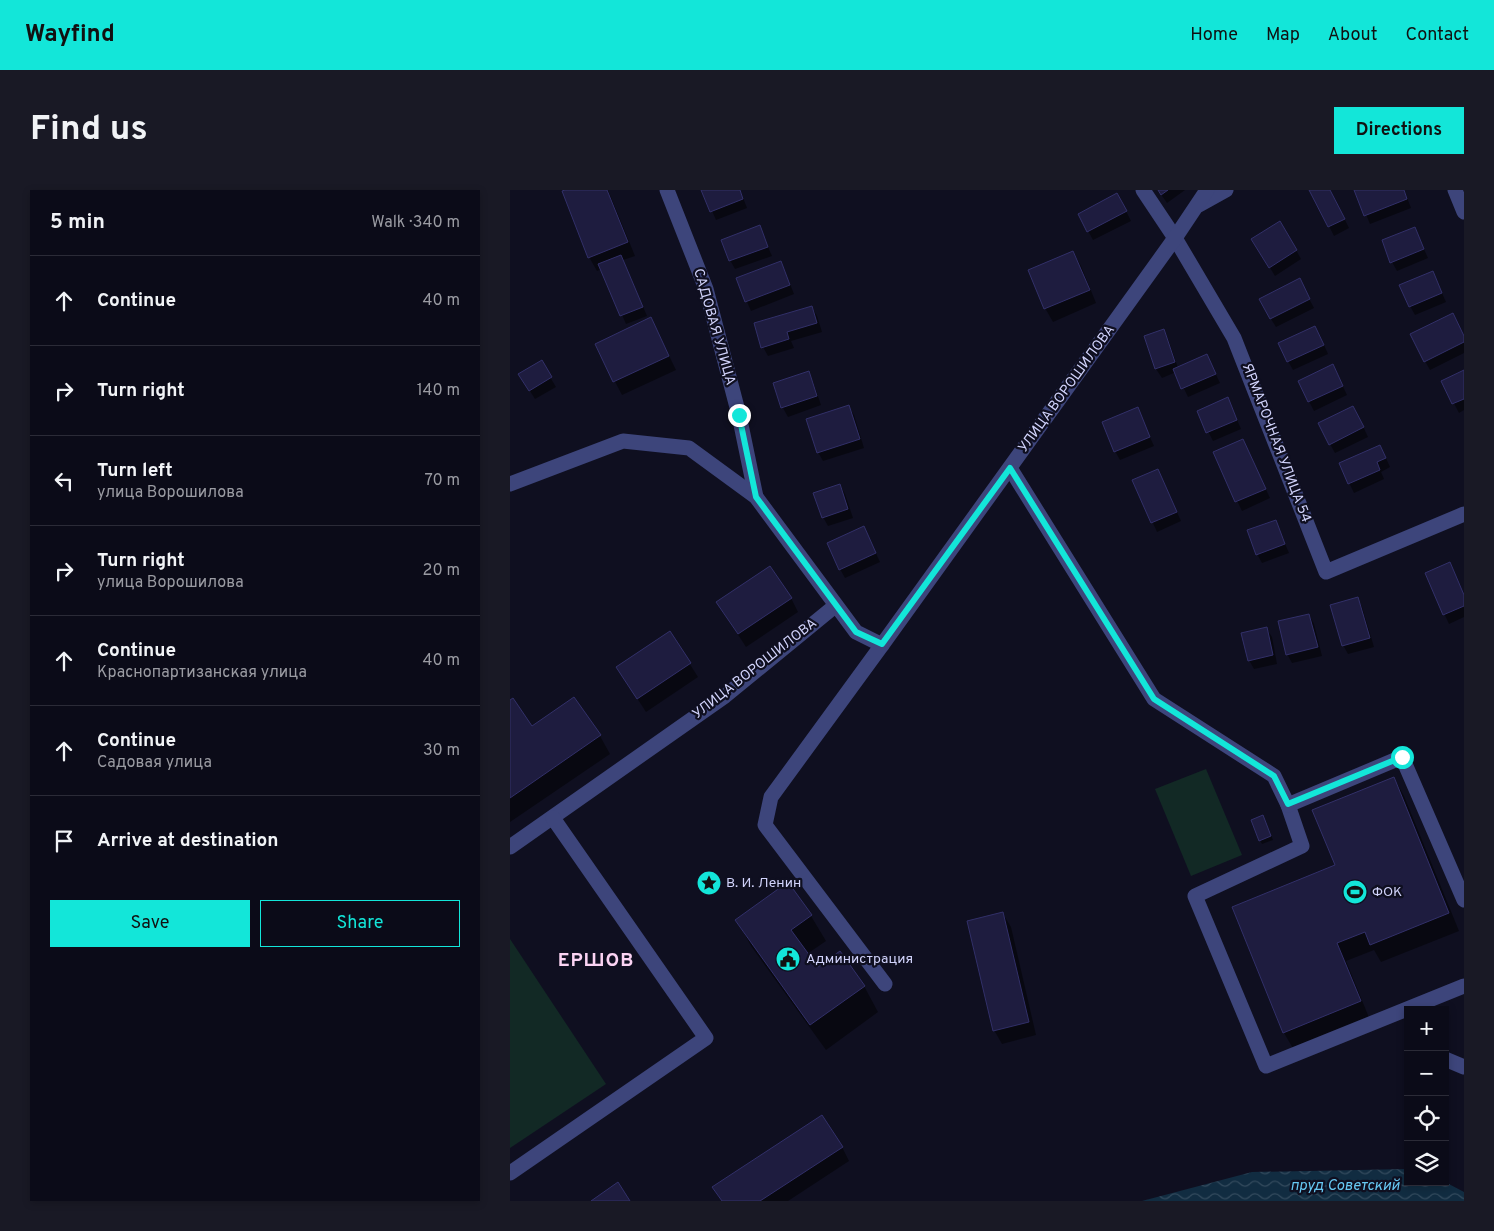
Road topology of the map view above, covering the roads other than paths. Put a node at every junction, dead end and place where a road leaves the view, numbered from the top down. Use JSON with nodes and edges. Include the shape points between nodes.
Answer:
{"nodes":[{"id":1,"x":668,"y":190,"type":"edge"},
{"id":2,"x":1143,"y":190,"type":"edge"},
{"id":3,"x":1207,"y":190,"type":"edge"},
{"id":4,"x":1226,"y":190,"type":"edge"},
{"id":5,"x":1455,"y":190,"type":"edge"},
{"id":6,"x":1195,"y":207,"type":"junction"},
{"id":7,"x":1464,"y":212,"type":"edge"},
{"id":8,"x":1175,"y":238,"type":"junction"},
{"id":9,"x":1010,"y":468,"type":"junction"},
{"id":10,"x":510,"y":484,"type":"edge"},
{"id":11,"x":756,"y":497,"type":"junction"},
{"id":12,"x":1464,"y":514,"type":"edge"},
{"id":13,"x":835,"y":606,"type":"junction"},
{"id":14,"x":882,"y":644,"type":"junction"},
{"id":15,"x":1288,"y":804,"type":"junction"},
{"id":16,"x":553,"y":818,"type":"junction"},
{"id":17,"x":510,"y":847,"type":"edge"},
{"id":18,"x":1464,"y":900,"type":"edge"},
{"id":19,"x":885,"y":984,"type":"dead end"},
{"id":20,"x":1464,"y":986,"type":"edge"},
{"id":21,"x":1416,"y":1006,"type":"edge"},
{"id":22,"x":1404,"y":1011,"type":"edge"},
{"id":23,"x":1449,"y":1061,"type":"edge"},
{"id":24,"x":1464,"y":1067,"type":"edge"},
{"id":25,"x":510,"y":1173,"type":"edge"}],
"edges":[{"from":1,"to":11,"type":"street","name":"САДОВАЯ УЛИЦА","via":[[706,289],[739,415]]},
{"from":2,"to":8,"type":"street","name":"ЯРМАРОЧНАЯ УЛИЦА 54"},
{"from":3,"to":6,"type":"street","name":"УЛИЦА ВОРОШИЛОВА"},
{"from":4,"to":6,"type":"street"},
{"from":5,"to":7,"type":"street"},
{"from":6,"to":8,"type":"street","name":"УЛИЦА ВОРОШИЛОВА"},
{"from":8,"to":9,"type":"street","name":"УЛИЦА ВОРОШИЛОВА"},
{"from":8,"to":12,"type":"street","name":"ЯРМАРОЧНАЯ УЛИЦА 54","via":[[1234,338],[1326,572]]},
{"from":9,"to":14,"type":"street","name":"УЛИЦА ВОРОШИЛОВА"},
{"from":9,"to":15,"type":"street","via":[[1154,699],[1274,776]]},
{"from":10,"to":11,"type":"street","via":[[624,440],[689,448]]},
{"from":11,"to":13,"type":"street"},
{"from":13,"to":14,"type":"street","via":[[856,632]]},
{"from":13,"to":16,"type":"street","name":"УЛИЦА ВОРОШИЛОВА","via":[[725,696]]},
{"from":14,"to":19,"type":"street","name":"УЛИЦА ВОРОШИЛОВА","via":[[771,797],[765,824]]},
{"from":15,"to":18,"type":"street","via":[[1402,757]]},
{"from":15,"to":22,"type":"street","via":[[1302,846],[1195,896],[1266,1066]]},
{"from":16,"to":17,"type":"street","name":"УЛИЦА ВОРОШИЛОВА"},
{"from":16,"to":25,"type":"street","via":[[706,1038]]},
{"from":20,"to":21,"type":"street"},
{"from":23,"to":24,"type":"street"}]}
